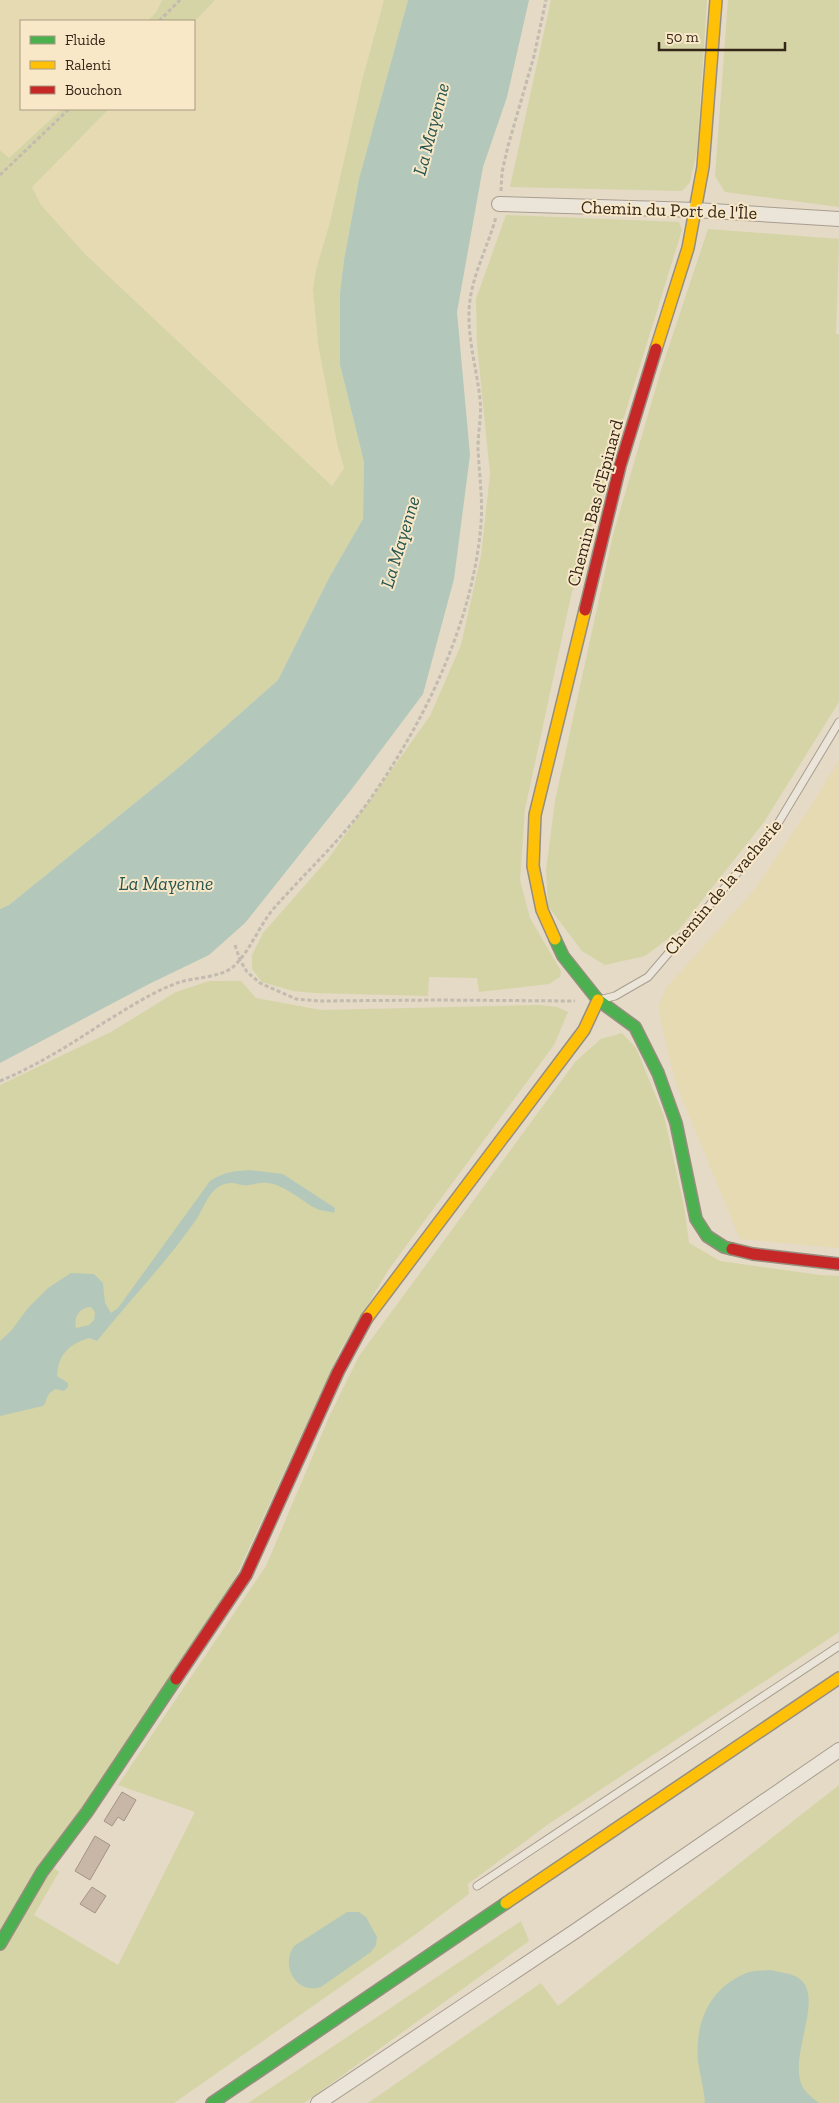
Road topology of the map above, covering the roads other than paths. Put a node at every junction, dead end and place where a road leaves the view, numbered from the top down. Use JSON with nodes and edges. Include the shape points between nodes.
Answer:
{"nodes":[{"id":1,"x":716,"y":0,"type":"edge"},
{"id":2,"x":499,"y":204,"type":"road end"},
{"id":3,"x":696,"y":210,"type":"junction"},
{"id":4,"x":839,"y":219,"type":"edge"},
{"id":5,"x":839,"y":722,"type":"edge"},
{"id":6,"x":598,"y":1000,"type":"junction"},
{"id":7,"x":839,"y":1264,"type":"edge"},
{"id":8,"x":839,"y":1646,"type":"edge"},
{"id":9,"x":839,"y":1678,"type":"edge"},
{"id":10,"x":839,"y":1750,"type":"edge"},
{"id":11,"x":477,"y":1886,"type":"dead end"},
{"id":12,"x":0,"y":1944,"type":"edge"},
{"id":13,"x":212,"y":2103,"type":"edge"},
{"id":14,"x":318,"y":2103,"type":"edge"}],
"edges":[{"from":1,"to":3,"type":"street","name":"Chemin Bas d'Epinard"},
{"from":2,"to":3,"type":"street","name":"Chemin du Port de l'Île"},
{"from":3,"to":4,"type":"street","name":"Chemin du Port de l'Île"},
{"from":3,"to":6,"type":"street","name":"Chemin Bas d'Epinard","via":[[688,248],[620,466],[535,815],[533,866],[542,910],[563,956]]},
{"from":5,"to":6,"type":"lane","name":"Chemin de la vacherie","via":[[774,830],[648,977],[615,996]]},
{"from":6,"to":7,"type":"street","name":"Chemin Bas d'Epinard","via":[[635,1027],[658,1073],[676,1123],[696,1219],[708,1236],[724,1248]]},
{"from":6,"to":12,"type":"street","via":[[584,1030],[365,1320],[246,1575],[87,1812],[42,1872]]},
{"from":8,"to":11,"type":"lane"},
{"from":9,"to":13,"type":"street"},
{"from":10,"to":14,"type":"street"}]}
